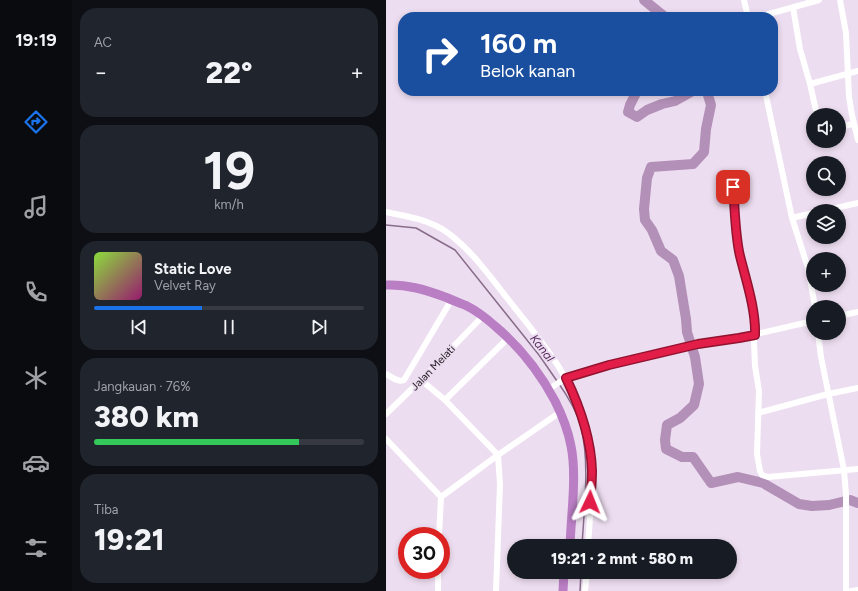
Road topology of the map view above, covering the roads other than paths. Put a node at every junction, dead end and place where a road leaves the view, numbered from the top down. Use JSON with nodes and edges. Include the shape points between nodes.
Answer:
{"nodes":[{"id":1,"x":744,"y":0,"type":"edge"},
{"id":2,"x":819,"y":0,"type":"edge"},
{"id":3,"x":840,"y":0,"type":"edge"},
{"id":4,"x":793,"y":8,"type":"junction"},
{"id":5,"x":747,"y":12,"type":"edge"},
{"id":6,"x":777,"y":12,"type":"edge"},
{"id":7,"x":858,"y":71,"type":"edge"},
{"id":8,"x":848,"y":73,"type":"junction"},
{"id":9,"x":810,"y":84,"type":"junction"},
{"id":10,"x":766,"y":96,"type":"edge"},
{"id":11,"x":815,"y":108,"type":"edge"},
{"id":12,"x":854,"y":124,"type":"junction"},
{"id":13,"x":846,"y":126,"type":"edge"},
{"id":14,"x":858,"y":140,"type":"edge"},
{"id":15,"x":733,"y":187,"type":"dead end"},
{"id":16,"x":858,"y":203,"type":"edge"},
{"id":17,"x":846,"y":206,"type":"edge"},
{"id":18,"x":386,"y":212,"type":"edge"},
{"id":19,"x":806,"y":215,"type":"edge"},
{"id":20,"x":792,"y":218,"type":"junction"},
{"id":21,"x":386,"y":285,"type":"edge"},
{"id":22,"x":386,"y":291,"type":"edge"},
{"id":23,"x":814,"y":300,"type":"edge"},
{"id":24,"x":449,"y":304,"type":"junction"},
{"id":25,"x":858,"y":312,"type":"edge"},
{"id":26,"x":846,"y":315,"type":"edge"},
{"id":27,"x":479,"y":320,"type":"junction"},
{"id":28,"x":806,"y":323,"type":"edge"},
{"id":29,"x":755,"y":335,"type":"junction"},
{"id":30,"x":819,"y":340,"type":"edge"},
{"id":31,"x":505,"y":341,"type":"junction"},
{"id":32,"x":386,"y":374,"type":"edge"},
{"id":33,"x":564,"y":379,"type":"junction"},
{"id":34,"x":421,"y":380,"type":"junction"},
{"id":35,"x":552,"y":387,"type":"junction"},
{"id":36,"x":858,"y":388,"type":"edge"},
{"id":37,"x":828,"y":394,"type":"junction"},
{"id":38,"x":445,"y":400,"type":"junction"},
{"id":39,"x":758,"y":413,"type":"junction"},
{"id":40,"x":386,"y":414,"type":"edge"},
{"id":41,"x":556,"y":415,"type":"junction"},
{"id":42,"x":386,"y":439,"type":"edge"},
{"id":43,"x":498,"y":455,"type":"junction"},
{"id":44,"x":858,"y":469,"type":"edge"},
{"id":45,"x":844,"y":470,"type":"junction"},
{"id":46,"x":440,"y":497,"type":"junction"},
{"id":47,"x":568,"y":525,"type":"junction"},
{"id":48,"x":439,"y":527,"type":"edge"},
{"id":49,"x":566,"y":539,"type":"edge"},
{"id":50,"x":569,"y":539,"type":"edge"},
{"id":51,"x":588,"y":539,"type":"edge"},
{"id":52,"x":438,"y":579,"type":"edge"},
{"id":53,"x":564,"y":579,"type":"edge"},
{"id":54,"x":569,"y":579,"type":"edge"},
{"id":55,"x":586,"y":579,"type":"edge"},
{"id":56,"x":858,"y":590,"type":"edge"},
{"id":57,"x":438,"y":591,"type":"edge"},
{"id":58,"x":496,"y":591,"type":"edge"},
{"id":59,"x":563,"y":591,"type":"edge"},
{"id":60,"x":568,"y":591,"type":"edge"},
{"id":61,"x":585,"y":591,"type":"edge"},
{"id":62,"x":846,"y":591,"type":"edge"},
{"id":63,"x":851,"y":591,"type":"edge"}],
"edges":[{"from":1,"to":5,"type":"street"},
{"from":2,"to":4,"type":"street"},
{"from":3,"to":8,"type":"street","via":[[846,33]]},
{"from":4,"to":6,"type":"street"},
{"from":4,"to":9,"type":"street","via":[[800,49]]},
{"from":7,"to":8,"type":"street"},
{"from":8,"to":9,"type":"street"},
{"from":8,"to":12,"type":"street"},
{"from":9,"to":11,"type":"street"},
{"from":10,"to":20,"type":"street"},
{"from":12,"to":13,"type":"street"},
{"from":12,"to":14,"type":"street"},
{"from":15,"to":29,"type":"street","via":[[740,254],[756,328]]},
{"from":16,"to":17,"type":"street"},
{"from":18,"to":33,"type":"street","via":[[414,217],[431,224],[447,233],[474,256],[545,346]]},
{"from":19,"to":20,"type":"street"},
{"from":20,"to":23,"type":"street","via":[[808,268]]},
{"from":21,"to":35,"type":"highway","via":[[408,286],[429,291],[483,316],[518,347]]},
{"from":22,"to":24,"type":"highway","via":[[407,291]]},
{"from":24,"to":27,"type":"highway"},
{"from":24,"to":32,"type":"street","via":[[404,380],[397,381]]},
{"from":25,"to":26,"type":"street"},
{"from":27,"to":31,"type":"highway"},
{"from":27,"to":34,"type":"street","name":"Jalan Melati"},
{"from":28,"to":29,"type":"street"},
{"from":29,"to":33,"type":"street","via":[[684,347]]},
{"from":29,"to":39,"type":"street"},
{"from":30,"to":37,"type":"street"},
{"from":31,"to":38,"type":"street"},
{"from":31,"to":41,"type":"highway","via":[[529,368]]},
{"from":33,"to":35,"type":"street"},
{"from":33,"to":51,"type":"street","via":[[576,400],[586,428],[592,470]]},
{"from":34,"to":38,"type":"street"},
{"from":34,"to":40,"type":"street","name":"Jalan Melati"},
{"from":35,"to":47,"type":"highway","via":[[572,447],[573,468]]},
{"from":36,"to":37,"type":"street"},
{"from":37,"to":39,"type":"street"},
{"from":37,"to":45,"type":"street"},
{"from":38,"to":43,"type":"street"},
{"from":39,"to":45,"type":"street","via":[[757,454],[762,475],[768,477]]},
{"from":41,"to":43,"type":"street"},
{"from":41,"to":47,"type":"highway","via":[[566,448]]},
{"from":42,"to":46,"type":"street"},
{"from":43,"to":46,"type":"street"},
{"from":43,"to":58,"type":"street","via":[[500,484]]},
{"from":44,"to":45,"type":"street"},
{"from":45,"to":62,"type":"street"},
{"from":46,"to":48,"type":"street"},
{"from":47,"to":49,"type":"highway"},
{"from":47,"to":50,"type":"highway"},
{"from":52,"to":57,"type":"street"},
{"from":53,"to":59,"type":"highway"},
{"from":54,"to":60,"type":"highway"},
{"from":55,"to":61,"type":"street"},
{"from":56,"to":63,"type":"street"}]}
